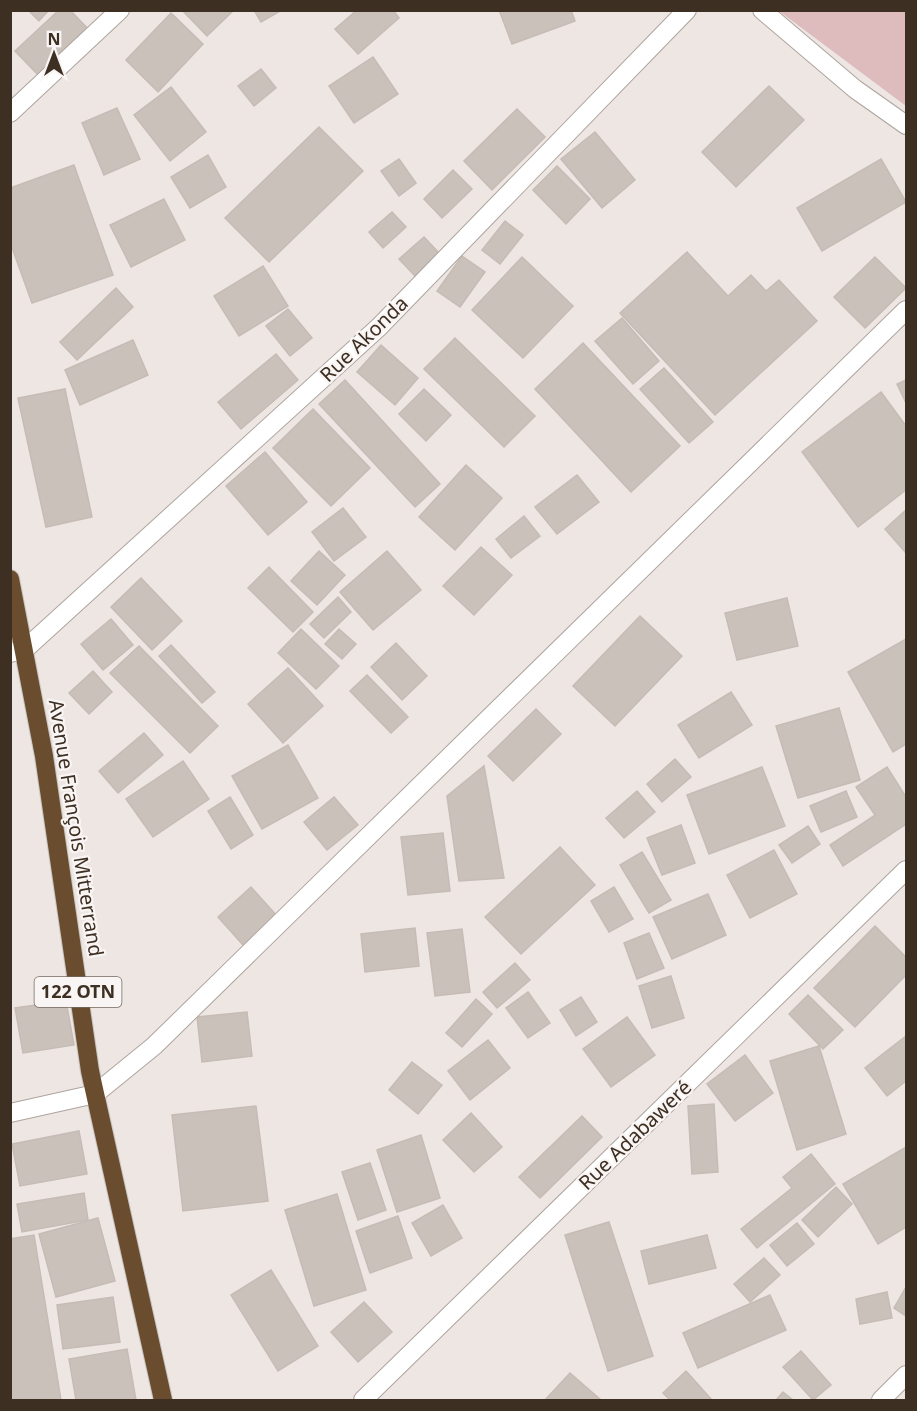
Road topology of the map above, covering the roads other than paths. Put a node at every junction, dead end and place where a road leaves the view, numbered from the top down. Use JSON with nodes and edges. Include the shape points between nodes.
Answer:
{"nodes":[{"id":1,"x":120,"y":10,"type":"edge"},
{"id":2,"x":687,"y":10,"type":"edge"},
{"id":3,"x":762,"y":10,"type":"edge"},
{"id":4,"x":10,"y":113,"type":"edge"},
{"id":5,"x":906,"y":125,"type":"edge"},
{"id":6,"x":906,"y":310,"type":"edge"},
{"id":7,"x":10,"y":579,"type":"edge"},
{"id":8,"x":17,"y":651,"type":"edge"},
{"id":9,"x":906,"y":870,"type":"edge"},
{"id":10,"x":95,"y":1094,"type":"junction"},
{"id":11,"x":10,"y":1113,"type":"edge"},
{"id":12,"x":906,"y":1375,"type":"edge"},
{"id":13,"x":163,"y":1401,"type":"edge"},
{"id":14,"x":363,"y":1401,"type":"edge"},
{"id":15,"x":881,"y":1401,"type":"edge"}],
"edges":[{"from":1,"to":4,"type":"street"},
{"from":2,"to":8,"type":"street","name":"Rue Akonda","via":[[379,327]]},
{"from":3,"to":5,"type":"street","via":[[855,89]]},
{"from":6,"to":10,"type":"street","via":[[154,1046]]},
{"from":7,"to":8,"type":"highway","name":"Avenue François Mitterrand","number":"122 OTN"},
{"from":8,"to":10,"type":"highway","name":"Avenue François Mitterrand","number":"122 OTN","via":[[44,756]]},
{"from":9,"to":14,"type":"street","name":"Rue Adabaweré"},
{"from":10,"to":11,"type":"street"},
{"from":10,"to":13,"type":"highway","name":"Avenue François Mitterrand","number":"122 OTN"},
{"from":12,"to":15,"type":"street"}]}
